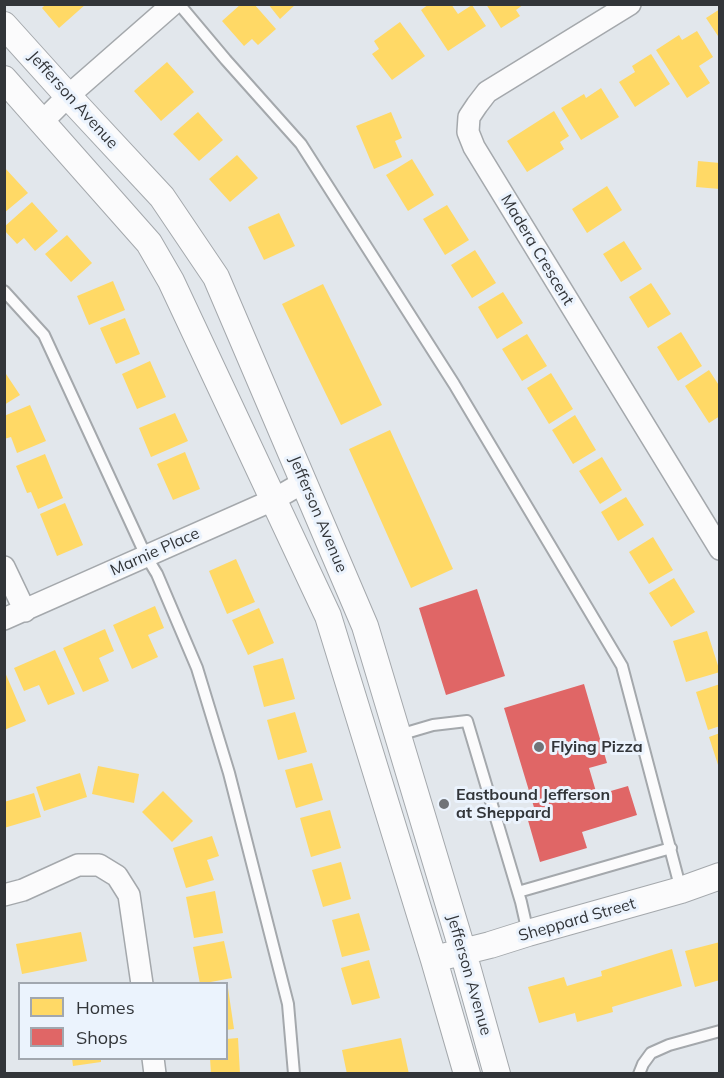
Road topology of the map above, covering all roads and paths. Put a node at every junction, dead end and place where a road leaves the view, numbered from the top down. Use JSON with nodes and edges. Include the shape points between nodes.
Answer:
{"nodes":[{"id":1,"x":173,"y":4,"type":"edge"},
{"id":2,"x":179,"y":4,"type":"edge"},
{"id":3,"x":630,"y":4,"type":"edge"},
{"id":4,"x":4,"y":25,"type":"edge"},
{"id":5,"x":4,"y":79,"type":"edge"},
{"id":6,"x":68,"y":96,"type":"junction"},
{"id":7,"x":42,"y":122,"type":"junction"},
{"id":8,"x":4,"y":291,"type":"edge"},
{"id":9,"x":304,"y":482,"type":"junction"},
{"id":10,"x":273,"y":500,"type":"junction"},
{"id":11,"x":720,"y":549,"type":"edge"},
{"id":12,"x":146,"y":556,"type":"junction"},
{"id":13,"x":4,"y":567,"type":"edge"},
{"id":14,"x":25,"y":610,"type":"junction"},
{"id":15,"x":4,"y":619,"type":"edge"},
{"id":16,"x":398,"y":735,"type":"junction"},
{"id":17,"x":671,"y":848,"type":"junction"},
{"id":18,"x":720,"y":876,"type":"edge"},
{"id":19,"x":681,"y":890,"type":"junction"},
{"id":20,"x":518,"y":892,"type":"junction"},
{"id":21,"x":4,"y":895,"type":"edge"},
{"id":22,"x":528,"y":933,"type":"junction"},
{"id":23,"x":463,"y":952,"type":"junction"},
{"id":24,"x":434,"y":960,"type":"junction"},
{"id":25,"x":142,"y":982,"type":"edge"},
{"id":26,"x":720,"y":1031,"type":"edge"},
{"id":27,"x":294,"y":1074,"type":"edge"},
{"id":28,"x":467,"y":1074,"type":"edge"},
{"id":29,"x":496,"y":1074,"type":"edge"},
{"id":30,"x":639,"y":1074,"type":"edge"}],
"edges":[{"from":1,"to":6,"type":"street"},
{"from":2,"to":17,"type":"lane","via":[[301,144],[454,384],[622,666]]},
{"from":3,"to":11,"type":"street","name":"Madera Crescent","via":[[488,92],[469,117],[468,132]]},
{"from":4,"to":6,"type":"street","name":"Jefferson Avenue"},
{"from":5,"to":7,"type":"street","name":"Jefferson Avenue"},
{"from":6,"to":7,"type":"street"},
{"from":6,"to":9,"type":"street","name":"Jefferson Avenue","via":[[162,197],[216,277]]},
{"from":7,"to":10,"type":"street","name":"Jefferson Avenue","via":[[149,243],[171,281]]},
{"from":8,"to":12,"type":"lane","via":[[44,335]]},
{"from":9,"to":10,"type":"street","name":"Marnie Place"},
{"from":9,"to":16,"type":"street","name":"Jefferson Avenue","via":[[365,626]]},
{"from":10,"to":12,"type":"street","name":"Marnie Place"},
{"from":10,"to":24,"type":"street","name":"Jefferson Avenue","via":[[328,616]]},
{"from":12,"to":14,"type":"street","name":"Marnie Place"},
{"from":12,"to":27,"type":"lane","via":[[197,668],[229,773],[288,1004]]},
{"from":13,"to":14,"type":"street"},
{"from":14,"to":15,"type":"street","name":"Marnie Place"},
{"from":16,"to":20,"type":"lane","via":[[433,724],[467,721]]},
{"from":16,"to":23,"type":"street","name":"Jefferson Avenue"},
{"from":17,"to":19,"type":"lane"},
{"from":17,"to":20,"type":"lane"},
{"from":18,"to":19,"type":"street","name":"Sheppard Street"},
{"from":19,"to":22,"type":"street","name":"Sheppard Street"},
{"from":20,"to":22,"type":"lane"},
{"from":21,"to":25,"type":"street","via":[[78,866],[99,865],[117,876],[129,895]]},
{"from":22,"to":23,"type":"street","name":"Sheppard Street"},
{"from":23,"to":24,"type":"street","name":"Sheppard Street"},
{"from":23,"to":29,"type":"street","name":"Jefferson Avenue"},
{"from":24,"to":28,"type":"street","name":"Jefferson Avenue"},
{"from":26,"to":30,"type":"lane","via":[[651,1053]]}]}
